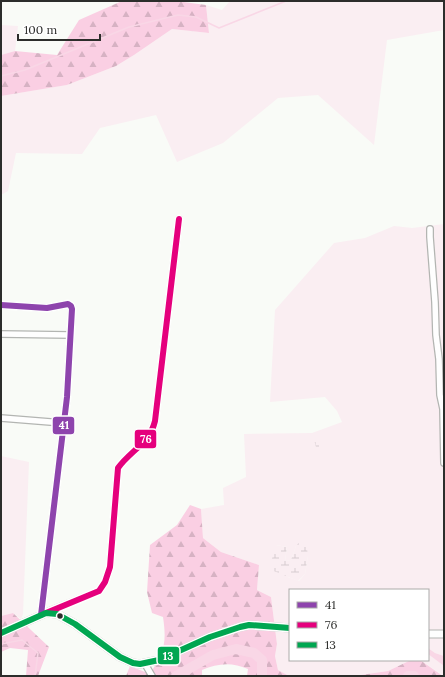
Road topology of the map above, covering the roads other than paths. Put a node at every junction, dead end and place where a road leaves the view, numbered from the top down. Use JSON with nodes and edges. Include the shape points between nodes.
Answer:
{"nodes":[{"id":1,"x":179,"y":218,"type":"dead end"},
{"id":2,"x":430,"y":228,"type":"dead end"},
{"id":3,"x":1,"y":305,"type":"edge"},
{"id":4,"x":1,"y":334,"type":"edge"},
{"id":5,"x":70,"y":335,"type":"junction"},
{"id":6,"x":443,"y":400,"type":"edge"},
{"id":7,"x":1,"y":418,"type":"edge"},
{"id":8,"x":63,"y":423,"type":"junction"},
{"id":9,"x":444,"y":463,"type":"edge"},
{"id":10,"x":44,"y":614,"type":"junction"},
{"id":11,"x":289,"y":628,"type":"edge"},
{"id":12,"x":1,"y":633,"type":"edge"},
{"id":13,"x":429,"y":634,"type":"edge"},
{"id":14,"x":444,"y":634,"type":"edge"},
{"id":15,"x":145,"y":664,"type":"junction"},
{"id":16,"x":152,"y":676,"type":"edge"}],
"edges":[{"from":1,"to":10,"type":"street","via":[[154,428],[118,468],[110,567],[105,582],[100,591]]},
{"from":2,"to":6,"type":"street","via":[[436,335]]},
{"from":3,"to":5,"type":"street","via":[[47,308],[68,304],[71,306]]},
{"from":4,"to":5,"type":"street"},
{"from":5,"to":8,"type":"street"},
{"from":6,"to":9,"type":"street"},
{"from":7,"to":8,"type":"street"},
{"from":8,"to":10,"type":"street"},
{"from":10,"to":12,"type":"street"},
{"from":10,"to":15,"type":"street","via":[[65,617],[127,661]]},
{"from":11,"to":15,"type":"street","via":[[249,625],[240,627]]},
{"from":13,"to":14,"type":"street"},
{"from":15,"to":16,"type":"street"}]}
